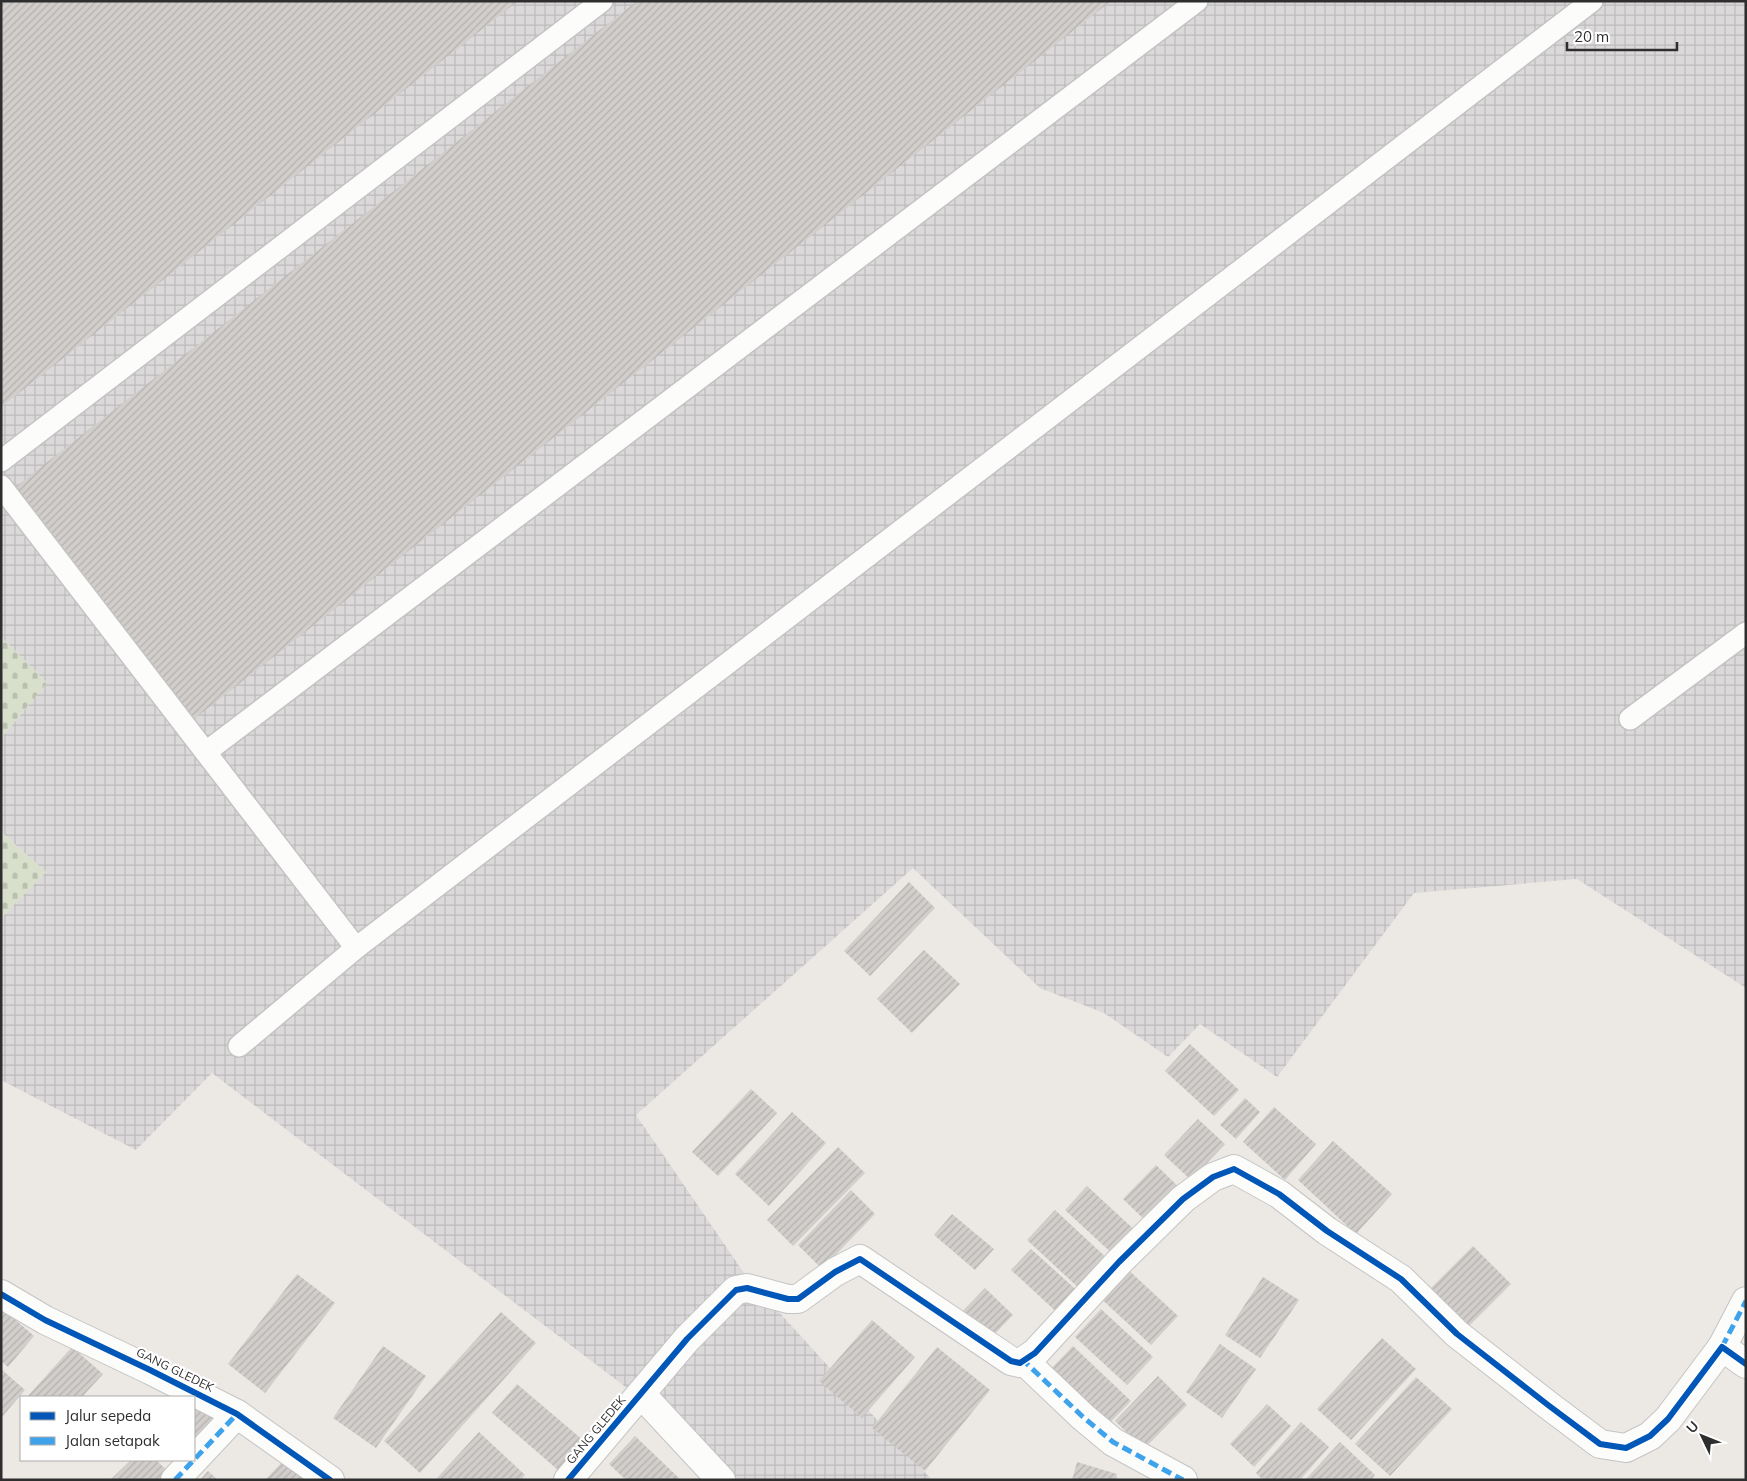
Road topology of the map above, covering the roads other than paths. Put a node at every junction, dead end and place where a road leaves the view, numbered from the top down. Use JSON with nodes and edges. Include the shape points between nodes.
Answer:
{"nodes":[{"id":1,"x":602,"y":1,"type":"edge"},
{"id":2,"x":1197,"y":1,"type":"edge"},
{"id":3,"x":1592,"y":1,"type":"edge"},
{"id":4,"x":1,"y":462,"type":"edge"},
{"id":5,"x":1,"y":486,"type":"edge"},
{"id":6,"x":1746,"y":633,"type":"edge"},
{"id":7,"x":1630,"y":719,"type":"dead end"},
{"id":8,"x":206,"y":752,"type":"junction"},
{"id":9,"x":356,"y":948,"type":"junction"},
{"id":10,"x":239,"y":1046,"type":"dead end"},
{"id":11,"x":1,"y":1294,"type":"edge"},
{"id":12,"x":1746,"y":1301,"type":"edge"},
{"id":13,"x":1722,"y":1347,"type":"junction"},
{"id":14,"x":1024,"y":1361,"type":"junction"},
{"id":15,"x":1746,"y":1364,"type":"edge"},
{"id":16,"x":641,"y":1394,"type":"junction"},
{"id":17,"x":238,"y":1414,"type":"junction"},
{"id":18,"x":195,"y":1459,"type":"edge"},
{"id":19,"x":193,"y":1461,"type":"edge"},
{"id":20,"x":175,"y":1480,"type":"edge"},
{"id":21,"x":330,"y":1480,"type":"edge"},
{"id":22,"x":568,"y":1480,"type":"edge"},
{"id":23,"x":721,"y":1480,"type":"edge"},
{"id":24,"x":1183,"y":1480,"type":"edge"}],
"edges":[{"from":1,"to":4,"type":"lane"},
{"from":2,"to":8,"type":"lane"},
{"from":3,"to":9,"type":"lane"},
{"from":5,"to":8,"type":"lane"},
{"from":6,"to":7,"type":"lane"},
{"from":8,"to":9,"type":"lane"},
{"from":9,"to":10,"type":"lane"},
{"from":11,"to":17,"type":"street","name":"GANG GLEDEK","via":[[45,1320]]},
{"from":12,"to":13,"type":"street"},
{"from":13,"to":14,"type":"street","via":[[1668,1419],[1650,1436],[1626,1448],[1600,1444],[1457,1334],[1401,1279],[1327,1231],[1279,1194],[1234,1169],[1213,1177],[1183,1200],[1118,1262]]},
{"from":13,"to":15,"type":"street"},
{"from":14,"to":16,"type":"street","name":"GANG GLEDEK","via":[[1011,1361],[860,1260],[835,1272],[798,1299],[747,1288],[736,1290],[687,1339]]},
{"from":14,"to":24,"type":"street","via":[[1113,1442]]},
{"from":16,"to":22,"type":"street","name":"GANG GLEDEK"},
{"from":16,"to":23,"type":"street"},
{"from":17,"to":18,"type":"street"},
{"from":17,"to":21,"type":"street","name":"GANG GLEDEK"},
{"from":19,"to":20,"type":"street"}]}
